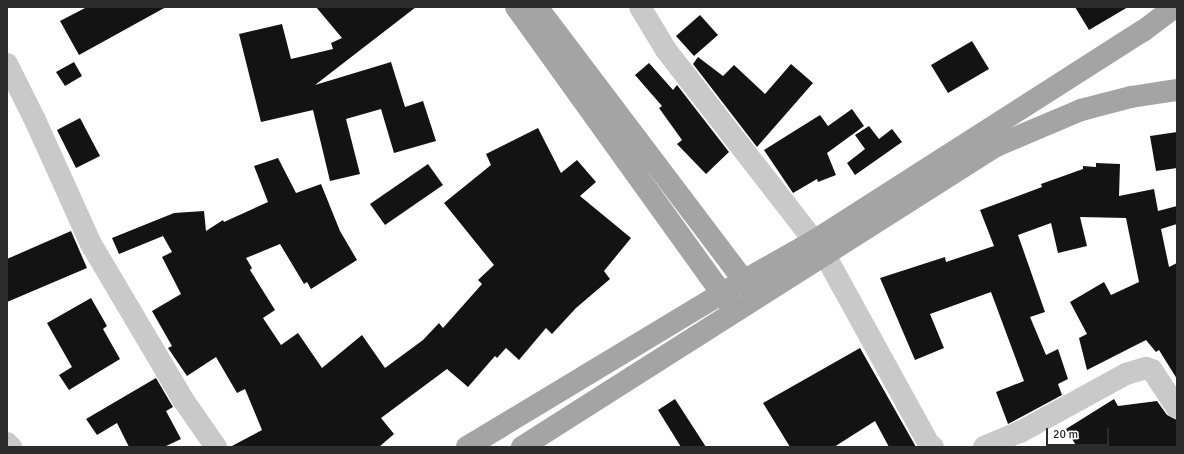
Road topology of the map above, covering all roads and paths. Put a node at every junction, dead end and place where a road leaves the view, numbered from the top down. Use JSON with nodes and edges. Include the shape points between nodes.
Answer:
{"nodes":[{"id":1,"x":516,"y":7,"type":"edge"},
{"id":2,"x":537,"y":7,"type":"edge"},
{"id":3,"x":640,"y":7,"type":"edge"},
{"id":4,"x":1175,"y":7,"type":"edge"},
{"id":5,"x":7,"y":64,"type":"edge"},
{"id":6,"x":1177,"y":90,"type":"edge"},
{"id":7,"x":820,"y":248,"type":"junction"},
{"id":8,"x":744,"y":281,"type":"junction"},
{"id":9,"x":722,"y":293,"type":"junction"},
{"id":10,"x":757,"y":299,"type":"junction"},
{"id":11,"x":736,"y":312,"type":"junction"},
{"id":12,"x":1177,"y":408,"type":"edge"},
{"id":13,"x":7,"y":442,"type":"edge"},
{"id":14,"x":11,"y":447,"type":"edge"},
{"id":15,"x":216,"y":447,"type":"edge"},
{"id":16,"x":467,"y":447,"type":"edge"},
{"id":17,"x":522,"y":447,"type":"edge"},
{"id":18,"x":933,"y":447,"type":"edge"},
{"id":19,"x":984,"y":447,"type":"edge"}],
"edges":[{"from":1,"to":9,"type":"main road"},
{"from":2,"to":8,"type":"main road"},
{"from":3,"to":7,"type":"street","via":[[666,50]]},
{"from":4,"to":7,"type":"main road"},
{"from":5,"to":15,"type":"street","via":[[91,244],[184,401]]},
{"from":6,"to":7,"type":"main road","via":[[1131,97],[1088,108],[1036,127],[996,146]]},
{"from":7,"to":8,"type":"main road"},
{"from":7,"to":10,"type":"main road"},
{"from":7,"to":18,"type":"street"},
{"from":8,"to":9,"type":"main road"},
{"from":8,"to":10,"type":"main road"},
{"from":9,"to":11,"type":"main road"},
{"from":9,"to":16,"type":"main road"},
{"from":10,"to":11,"type":"main road"},
{"from":11,"to":17,"type":"main road"},
{"from":12,"to":19,"type":"street","via":[[1152,370],[1146,368],[1126,374],[1020,432]]},
{"from":13,"to":14,"type":"street"}]}
